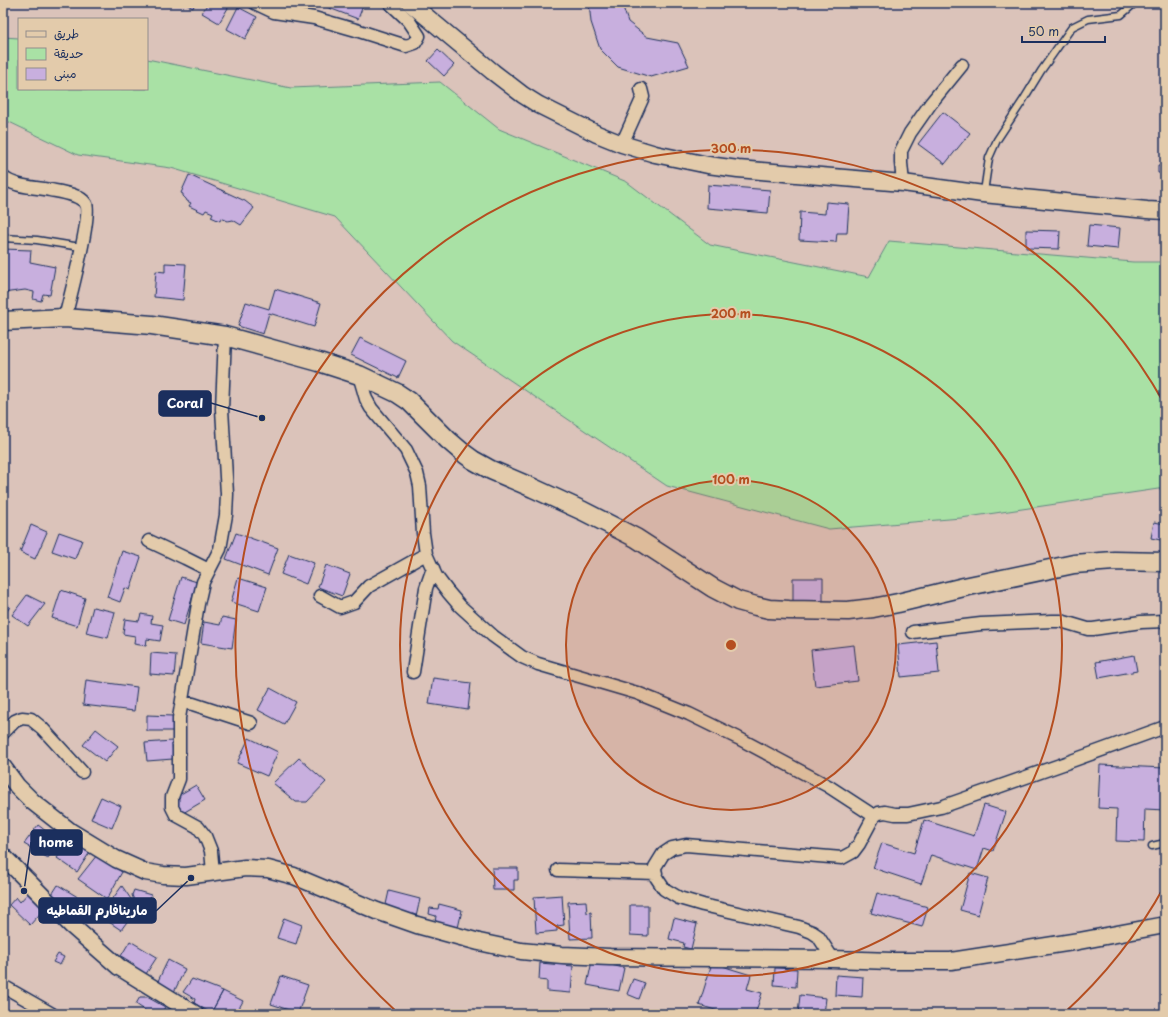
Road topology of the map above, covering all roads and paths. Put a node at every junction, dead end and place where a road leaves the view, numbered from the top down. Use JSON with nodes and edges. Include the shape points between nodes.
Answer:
{"nodes":[{"id":1,"x":255,"y":3,"type":"edge"},
{"id":2,"x":390,"y":3,"type":"edge"},
{"id":3,"x":411,"y":3,"type":"edge"},
{"id":4,"x":1135,"y":3,"type":"edge"},
{"id":5,"x":962,"y":65,"type":"dead end"},
{"id":6,"x":641,"y":89,"type":"dead end"},
{"id":7,"x":622,"y":144,"type":"junction"},
{"id":8,"x":3,"y":177,"type":"edge"},
{"id":9,"x":903,"y":183,"type":"junction"},
{"id":10,"x":984,"y":194,"type":"junction"},
{"id":11,"x":1165,"y":211,"type":"edge"},
{"id":12,"x":3,"y":238,"type":"edge"},
{"id":13,"x":82,"y":246,"type":"junction"},
{"id":14,"x":66,"y":318,"type":"junction"},
{"id":15,"x":3,"y":321,"type":"edge"},
{"id":16,"x":225,"y":336,"type":"junction"},
{"id":17,"x":359,"y":376,"type":"junction"},
{"id":18,"x":149,"y":541,"type":"dead end"},
{"id":19,"x":426,"y":554,"type":"junction"},
{"id":20,"x":1165,"y":562,"type":"edge"},
{"id":21,"x":433,"y":568,"type":"junction"},
{"id":22,"x":210,"y":570,"type":"junction"},
{"id":23,"x":320,"y":596,"type":"dead end"},
{"id":24,"x":1165,"y":621,"type":"edge"},
{"id":25,"x":913,"y":632,"type":"dead end"},
{"id":26,"x":413,"y":672,"type":"dead end"},
{"id":27,"x":182,"y":702,"type":"junction"},
{"id":28,"x":251,"y":723,"type":"dead end"},
{"id":29,"x":1165,"y":727,"type":"edge"},
{"id":30,"x":3,"y":733,"type":"edge"},
{"id":31,"x":3,"y":767,"type":"edge"},
{"id":32,"x":82,"y":772,"type":"dead end"},
{"id":33,"x":874,"y":816,"type":"junction"},
{"id":34,"x":1165,"y":843,"type":"edge"},
{"id":35,"x":1152,"y":846,"type":"dead end"},
{"id":36,"x":3,"y":856,"type":"edge"},
{"id":37,"x":558,"y":870,"type":"dead end"},
{"id":38,"x":213,"y":872,"type":"junction"},
{"id":39,"x":656,"y":873,"type":"junction"},
{"id":40,"x":1165,"y":925,"type":"edge"},
{"id":41,"x":833,"y":959,"type":"junction"},
{"id":42,"x":3,"y":986,"type":"edge"},
{"id":43,"x":52,"y":1014,"type":"edge"},
{"id":44,"x":195,"y":1014,"type":"edge"}],
"edges":[{"from":1,"to":2,"type":"street","via":[[274,12],[314,18],[406,46],[415,43],[418,36],[409,21]]},
{"from":3,"to":7,"type":"main road","via":[[523,95],[561,117]]},
{"from":4,"to":10,"type":"lane","via":[[1121,15],[1088,19],[1072,27],[997,140],[989,158]]},
{"from":5,"to":9,"type":"street","via":[[910,133],[901,151]]},
{"from":6,"to":7,"type":"street","via":[[643,97]]},
{"from":7,"to":9,"type":"main road","via":[[708,165]]},
{"from":8,"to":13,"type":"street","via":[[20,184],[81,198],[87,208]]},
{"from":9,"to":10,"type":"main road"},
{"from":10,"to":11,"type":"main road"},
{"from":12,"to":13,"type":"lane"},
{"from":13,"to":14,"type":"street"},
{"from":14,"to":15,"type":"main road"},
{"from":14,"to":16,"type":"main road","via":[[166,327]]},
{"from":16,"to":17,"type":"main road"},
{"from":16,"to":22,"type":"street","via":[[222,409],[226,515],[220,549]]},
{"from":17,"to":19,"type":"street","via":[[371,408],[406,450],[417,473]]},
{"from":17,"to":20,"type":"main road","via":[[409,401],[448,440],[473,460],[636,538],[713,588],[738,601],[756,606],[769,609],[848,611],[1074,564],[1114,561]]},
{"from":18,"to":22,"type":"street"},
{"from":19,"to":21,"type":"street"},
{"from":19,"to":23,"type":"street","via":[[369,586],[354,602],[340,607]]},
{"from":21,"to":26,"type":"street","via":[[426,588]]},
{"from":21,"to":33,"type":"street","via":[[436,576],[460,606],[493,636],[522,657],[637,693],[689,714],[828,786]]},
{"from":22,"to":27,"type":"street","via":[[198,604]]},
{"from":24,"to":25,"type":"street","via":[[1093,629],[1057,621],[999,623]]},
{"from":27,"to":28,"type":"street"},
{"from":27,"to":38,"type":"street","via":[[179,718],[179,779],[172,797],[172,807],[176,815],[198,827],[205,836],[211,851]]},
{"from":29,"to":33,"type":"street","via":[[941,807],[908,814],[885,812]]},
{"from":30,"to":32,"type":"street","via":[[15,721],[22,718],[31,720],[42,728]]},
{"from":31,"to":38,"type":"main road","via":[[33,802],[70,831],[116,859],[145,872],[163,875],[186,876]]},
{"from":33,"to":39,"type":"street","via":[[853,852],[842,858],[686,845],[672,848],[663,854],[656,867]]},
{"from":34,"to":35,"type":"lane"},
{"from":36,"to":44,"type":"main road","via":[[71,926],[119,967]]},
{"from":37,"to":39,"type":"street"},
{"from":38,"to":41,"type":"main road","via":[[245,868],[268,869],[294,876],[417,925],[521,951],[610,957]]},
{"from":39,"to":41,"type":"street","via":[[664,889],[679,898],[812,932],[818,936]]},
{"from":40,"to":41,"type":"main road","via":[[1079,942],[951,961]]},
{"from":42,"to":43,"type":"street"}]}
